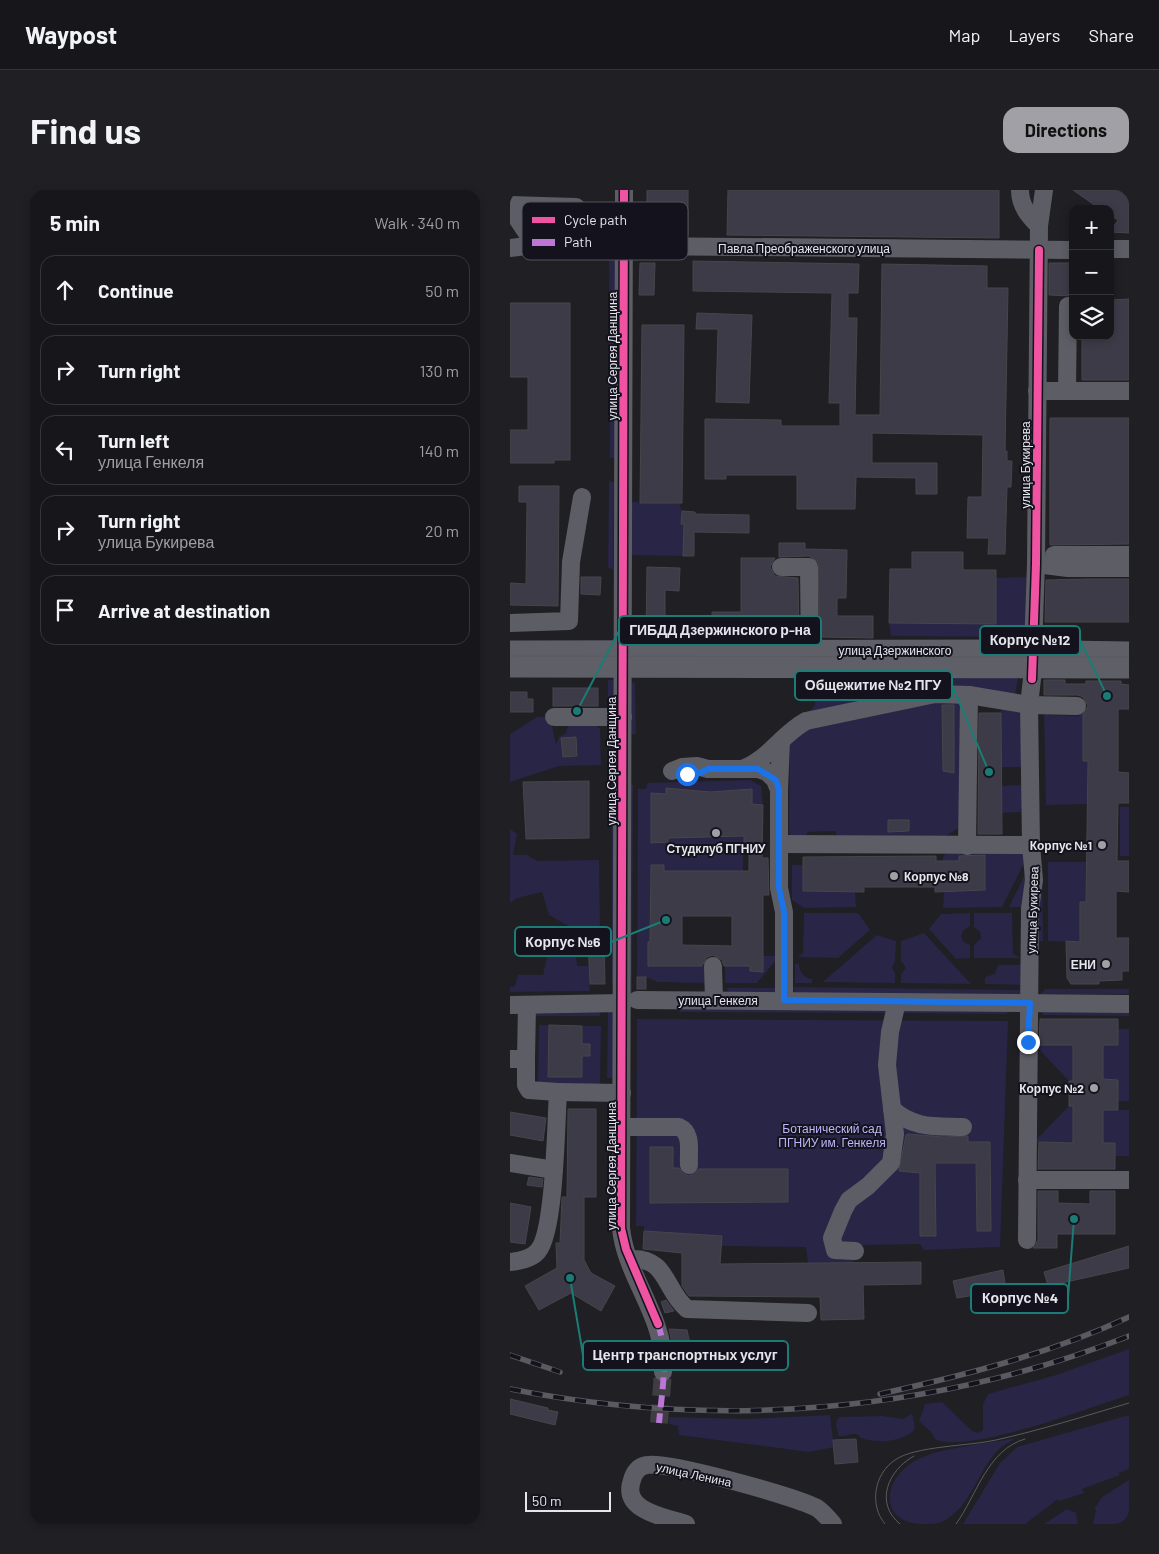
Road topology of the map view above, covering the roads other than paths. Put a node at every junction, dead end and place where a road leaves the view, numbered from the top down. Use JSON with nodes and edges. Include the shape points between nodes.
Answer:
{"nodes":[{"id":1,"x":1020,"y":190,"type":"edge"},
{"id":2,"x":1044,"y":190,"type":"edge"},
{"id":3,"x":510,"y":206,"type":"edge"},
{"id":4,"x":522,"y":225,"type":"edge"},
{"id":5,"x":1039,"y":226,"type":"junction"},
{"id":6,"x":688,"y":247,"type":"edge"},
{"id":7,"x":1114,"y":249,"type":"edge"},
{"id":8,"x":1129,"y":249,"type":"edge"},
{"id":9,"x":1038,"y":250,"type":"junction"},
{"id":10,"x":1069,"y":250,"type":"edge"},
{"id":11,"x":623,"y":260,"type":"edge"},
{"id":12,"x":1068,"y":306,"type":"dead end"},
{"id":13,"x":1037,"y":391,"type":"junction"},
{"id":14,"x":1067,"y":391,"type":"junction"},
{"id":15,"x":1129,"y":391,"type":"edge"},
{"id":16,"x":582,"y":497,"type":"dead end"},
{"id":17,"x":1054,"y":555,"type":"dead end"},
{"id":18,"x":1129,"y":555,"type":"edge"},
{"id":19,"x":1036,"y":564,"type":"junction"},
{"id":20,"x":781,"y":567,"type":"dead end"},
{"id":21,"x":1129,"y":568,"type":"edge"},
{"id":22,"x":510,"y":623,"type":"edge"},
{"id":23,"x":510,"y":651,"type":"edge"},
{"id":24,"x":1129,"y":652,"type":"edge"},
{"id":25,"x":622,"y":659,"type":"junction"},
{"id":26,"x":809,"y":659,"type":"junction"},
{"id":27,"x":1033,"y":665,"type":"junction"},
{"id":28,"x":510,"y":667,"type":"edge"},
{"id":29,"x":1129,"y":668,"type":"edge"},
{"id":30,"x":969,"y":695,"type":"junction"},
{"id":31,"x":1029,"y":705,"type":"junction"},
{"id":32,"x":1077,"y":706,"type":"dead end"},
{"id":33,"x":623,"y":716,"type":"junction"},
{"id":34,"x":554,"y":717,"type":"dead end"},
{"id":35,"x":781,"y":741,"type":"junction"},
{"id":36,"x":672,"y":767,"type":"dead end"},
{"id":37,"x":742,"y":769,"type":"junction"},
{"id":38,"x":779,"y":790,"type":"junction"},
{"id":39,"x":780,"y":844,"type":"junction"},
{"id":40,"x":1031,"y":844,"type":"junction"},
{"id":41,"x":967,"y":846,"type":"junction"},
{"id":42,"x":713,"y":966,"type":"dead end"},
{"id":43,"x":714,"y":1000,"type":"junction"},
{"id":44,"x":784,"y":1000,"type":"junction"},
{"id":45,"x":630,"y":1001,"type":"junction"},
{"id":46,"x":897,"y":1002,"type":"junction"},
{"id":47,"x":1030,"y":1003,"type":"junction"},
{"id":48,"x":1129,"y":1004,"type":"edge"},
{"id":49,"x":519,"y":1005,"type":"edge"},
{"id":50,"x":518,"y":1059,"type":"edge"},
{"id":51,"x":558,"y":1092,"type":"junction"},
{"id":52,"x":622,"y":1093,"type":"junction"},
{"id":53,"x":892,"y":1109,"type":"junction"},
{"id":54,"x":921,"y":1125,"type":"junction"},
{"id":55,"x":621,"y":1127,"type":"junction"},
{"id":56,"x":963,"y":1127,"type":"dead end"},
{"id":57,"x":895,"y":1134,"type":"junction"},
{"id":58,"x":510,"y":1162,"type":"edge"},
{"id":59,"x":689,"y":1165,"type":"dead end"},
{"id":60,"x":554,"y":1170,"type":"junction"},
{"id":61,"x":1027,"y":1180,"type":"junction"},
{"id":62,"x":1129,"y":1180,"type":"edge"},
{"id":63,"x":1027,"y":1240,"type":"dead end"},
{"id":64,"x":855,"y":1251,"type":"dead end"},
{"id":65,"x":630,"y":1259,"type":"junction"},
{"id":66,"x":510,"y":1262,"type":"edge"},
{"id":67,"x":808,"y":1312,"type":"dead end"},
{"id":68,"x":663,"y":1372,"type":"tunnel mouth"},
{"id":69,"x":686,"y":1524,"type":"edge"},
{"id":70,"x":833,"y":1524,"type":"edge"}],
"edges":[{"from":1,"to":5,"type":"street","via":[[1026,213]]},
{"from":2,"to":5,"type":"street","name":"улица Букирева"},
{"from":3,"to":4,"type":"street"},
{"from":5,"to":9,"type":"street","name":"улица Букирева"},
{"from":6,"to":9,"type":"street","name":"Павла Преображенского улица"},
{"from":7,"to":8,"type":"street"},
{"from":9,"to":10,"type":"street","name":"Павла Преображенского улица"},
{"from":9,"to":13,"type":"street","name":"улица Букирева"},
{"from":11,"to":25,"type":"street","name":"улица Сергея Данщина"},
{"from":12,"to":14,"type":"street"},
{"from":13,"to":14,"type":"street"},
{"from":13,"to":19,"type":"street","name":"улица Букирева"},
{"from":14,"to":15,"type":"street"},
{"from":16,"to":22,"type":"street","via":[[571,562],[569,620]]},
{"from":17,"to":18,"type":"street"},
{"from":19,"to":21,"type":"street","via":[[1068,568]]},
{"from":19,"to":27,"type":"street","name":"улица Букирева"},
{"from":20,"to":26,"type":"street","via":[[809,567]]},
{"from":23,"to":25,"type":"main road","name":"улица Дзержинского"},
{"from":24,"to":27,"type":"main road","name":"улица Дзержинского"},
{"from":25,"to":26,"type":"main road","name":"улица Дзержинского"},
{"from":25,"to":28,"type":"main road","name":"улица Дзержинского"},
{"from":25,"to":33,"type":"street","name":"улица Сергея Данщина"},
{"from":26,"to":27,"type":"main road","name":"улица Дзержинского"},
{"from":27,"to":29,"type":"main road","name":"улица Дзержинского"},
{"from":27,"to":31,"type":"street","name":"улица Букирева"},
{"from":30,"to":31,"type":"street"},
{"from":30,"to":35,"type":"street","via":[[935,694],[806,721],[788,732]]},
{"from":30,"to":41,"type":"street"},
{"from":31,"to":32,"type":"street"},
{"from":31,"to":40,"type":"street","name":"улица Букирева"},
{"from":33,"to":34,"type":"street"},
{"from":33,"to":45,"type":"street","name":"улица Сергея Данщина"},
{"from":35,"to":37,"type":"street","via":[[755,764]]},
{"from":35,"to":38,"type":"street"},
{"from":36,"to":37,"type":"street"},
{"from":37,"to":38,"type":"street","via":[[767,772],[776,780]]},
{"from":38,"to":39,"type":"street"},
{"from":39,"to":41,"type":"street"},
{"from":39,"to":44,"type":"street"},
{"from":40,"to":41,"type":"street"},
{"from":40,"to":47,"type":"street","name":"улица Букирева","via":[[1034,880],[1030,909]]},
{"from":42,"to":43,"type":"street"},
{"from":43,"to":44,"type":"street","name":"улица Генкеля"},
{"from":43,"to":45,"type":"street","name":"улица Генкеля"},
{"from":44,"to":46,"type":"street","name":"улица Генкеля"},
{"from":45,"to":49,"type":"street","name":"улица Генкеля"},
{"from":45,"to":52,"type":"street","name":"улица Сергея Данщина"},
{"from":46,"to":47,"type":"street","name":"улица Генкеля"},
{"from":46,"to":53,"type":"street","via":[[887,1065]]},
{"from":47,"to":48,"type":"street","name":"улица Генкеля"},
{"from":47,"to":61,"type":"street","name":"улица Букирева"},
{"from":49,"to":50,"type":"street"},
{"from":50,"to":51,"type":"street","via":[[527,1088]]},
{"from":51,"to":52,"type":"street"},
{"from":51,"to":60,"type":"street"},
{"from":52,"to":55,"type":"street","name":"улица Сергея Данщина"},
{"from":53,"to":54,"type":"street","via":[[904,1120]]},
{"from":53,"to":57,"type":"street"},
{"from":54,"to":56,"type":"street"},
{"from":54,"to":57,"type":"street","via":[[908,1133]]},
{"from":55,"to":59,"type":"street","via":[[679,1127],[685,1130]]},
{"from":55,"to":65,"type":"street","name":"улица Сергея Данщина","via":[[622,1239]]},
{"from":57,"to":64,"type":"street","via":[[891,1163],[849,1200],[834,1230],[832,1245],[835,1250]]},
{"from":58,"to":60,"type":"street"},
{"from":60,"to":66,"type":"street","via":[[552,1196],[540,1249],[529,1258]]},
{"from":61,"to":62,"type":"street"},
{"from":61,"to":63,"type":"street","name":"улица Букирева"},
{"from":65,"to":67,"type":"street","via":[[655,1264],[687,1310]]},
{"from":65,"to":68,"type":"street","name":"улица Сергея Данщина","via":[[658,1324],[664,1351]]},
{"from":69,"to":70,"type":"street","name":"улица Ленина","via":[[638,1506],[630,1494],[636,1470],[646,1465],[685,1469],[811,1506]]}]}
